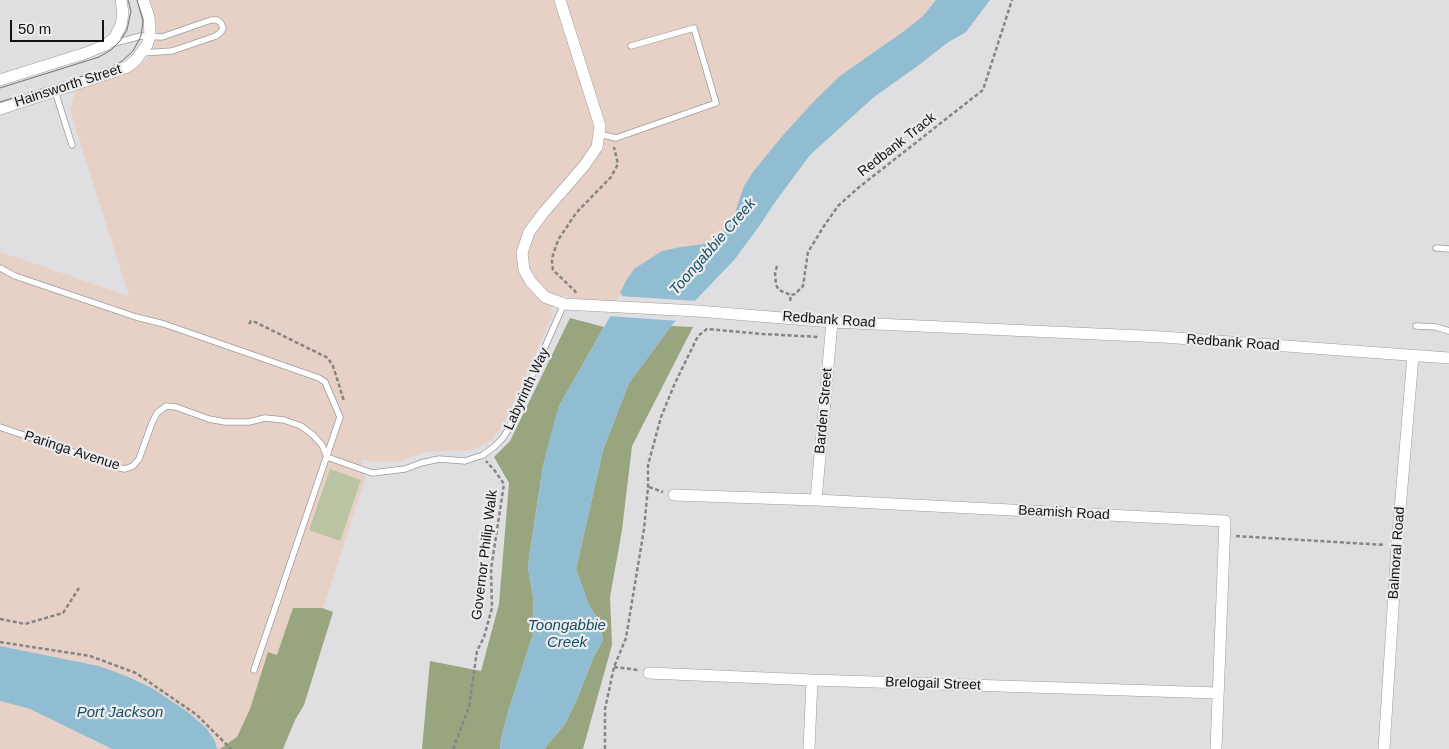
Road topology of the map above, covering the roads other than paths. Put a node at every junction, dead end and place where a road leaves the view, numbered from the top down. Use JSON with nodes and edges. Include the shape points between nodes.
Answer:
{"nodes":[{"id":1,"x":120,"y":0,"type":"edge"},
{"id":2,"x":143,"y":0,"type":"edge"},
{"id":3,"x":560,"y":0,"type":"edge"},
{"id":4,"x":150,"y":36,"type":"junction"},
{"id":5,"x":106,"y":45,"type":"junction"},
{"id":6,"x":631,"y":46,"type":"dead end"},
{"id":7,"x":142,"y":53,"type":"junction"},
{"id":8,"x":0,"y":80,"type":"edge"},
{"id":9,"x":55,"y":91,"type":"junction"},
{"id":10,"x":0,"y":108,"type":"edge"},
{"id":11,"x":598,"y":134,"type":"junction"},
{"id":12,"x":72,"y":145,"type":"dead end"},
{"id":13,"x":1436,"y":248,"type":"dead end"},
{"id":14,"x":1449,"y":249,"type":"edge"},
{"id":15,"x":0,"y":268,"type":"edge"},
{"id":16,"x":564,"y":304,"type":"junction"},
{"id":17,"x":832,"y":322,"type":"junction"},
{"id":18,"x":1416,"y":326,"type":"dead end"},
{"id":19,"x":1449,"y":331,"type":"edge"},
{"id":20,"x":1413,"y":356,"type":"junction"},
{"id":21,"x":1449,"y":358,"type":"edge"},
{"id":22,"x":0,"y":428,"type":"edge"},
{"id":23,"x":327,"y":457,"type":"junction"},
{"id":24,"x":674,"y":495,"type":"road end"},
{"id":25,"x":816,"y":500,"type":"junction"},
{"id":26,"x":254,"y":670,"type":"dead end"},
{"id":27,"x":649,"y":673,"type":"road end"},
{"id":28,"x":812,"y":680,"type":"junction"},
{"id":29,"x":1218,"y":693,"type":"junction"},
{"id":30,"x":809,"y":749,"type":"edge"},
{"id":31,"x":1216,"y":749,"type":"edge"},
{"id":32,"x":1384,"y":749,"type":"edge"}],
"edges":[{"from":1,"to":5,"type":"street","via":[[121,26]]},
{"from":2,"to":4,"type":"street","via":[[150,17]]},
{"from":3,"to":11,"type":"street","name":"Redbank Road","via":[[600,126]]},
{"from":4,"to":5,"type":"lane"},
{"from":4,"to":7,"type":"street","name":"Hainsworth Street"},
{"from":4,"to":7,"type":"lane","via":[[162,37],[211,20],[217,20],[223,28],[216,36],[172,51]]},
{"from":5,"to":8,"type":"street","name":"Hainsworth Street"},
{"from":6,"to":11,"type":"lane","via":[[694,28],[716,103],[616,138]]},
{"from":7,"to":9,"type":"street","name":"Hainsworth Street","via":[[127,67]]},
{"from":9,"to":10,"type":"street","name":"Hainsworth Street"},
{"from":9,"to":12,"type":"lane"},
{"from":11,"to":16,"type":"street","name":"Redbank Road","via":[[596,147],[584,166],[544,212],[530,232],[522,253],[524,270],[531,282],[546,297]]},
{"from":13,"to":14,"type":"lane"},
{"from":15,"to":23,"type":"lane","via":[[15,276],[319,378],[325,382],[340,417]]},
{"from":16,"to":17,"type":"street","name":"Redbank Road"},
{"from":16,"to":23,"type":"lane","name":"Labyrinth Way","via":[[508,430],[502,440],[483,455],[465,460],[439,459],[404,469],[372,473]]},
{"from":17,"to":20,"type":"street","name":"Redbank Road","via":[[1163,338]]},
{"from":17,"to":25,"type":"street","name":"Barden Street"},
{"from":18,"to":19,"type":"lane"},
{"from":20,"to":21,"type":"street","name":"Redbank Road"},
{"from":20,"to":32,"type":"street","name":"Balmoral Road"},
{"from":22,"to":23,"type":"lane","name":"Paringa Avenue","via":[[125,469],[139,459],[157,413],[166,406],[225,422],[265,418],[284,420],[313,435]]},
{"from":23,"to":26,"type":"lane"},
{"from":24,"to":25,"type":"street","name":"Beamish Road"},
{"from":25,"to":29,"type":"street","name":"Beamish Road","via":[[1225,521]]},
{"from":27,"to":28,"type":"street","name":"Brelogail Street"},
{"from":28,"to":29,"type":"street","name":"Brelogail Street"},
{"from":28,"to":30,"type":"street"},
{"from":29,"to":31,"type":"street"}]}
